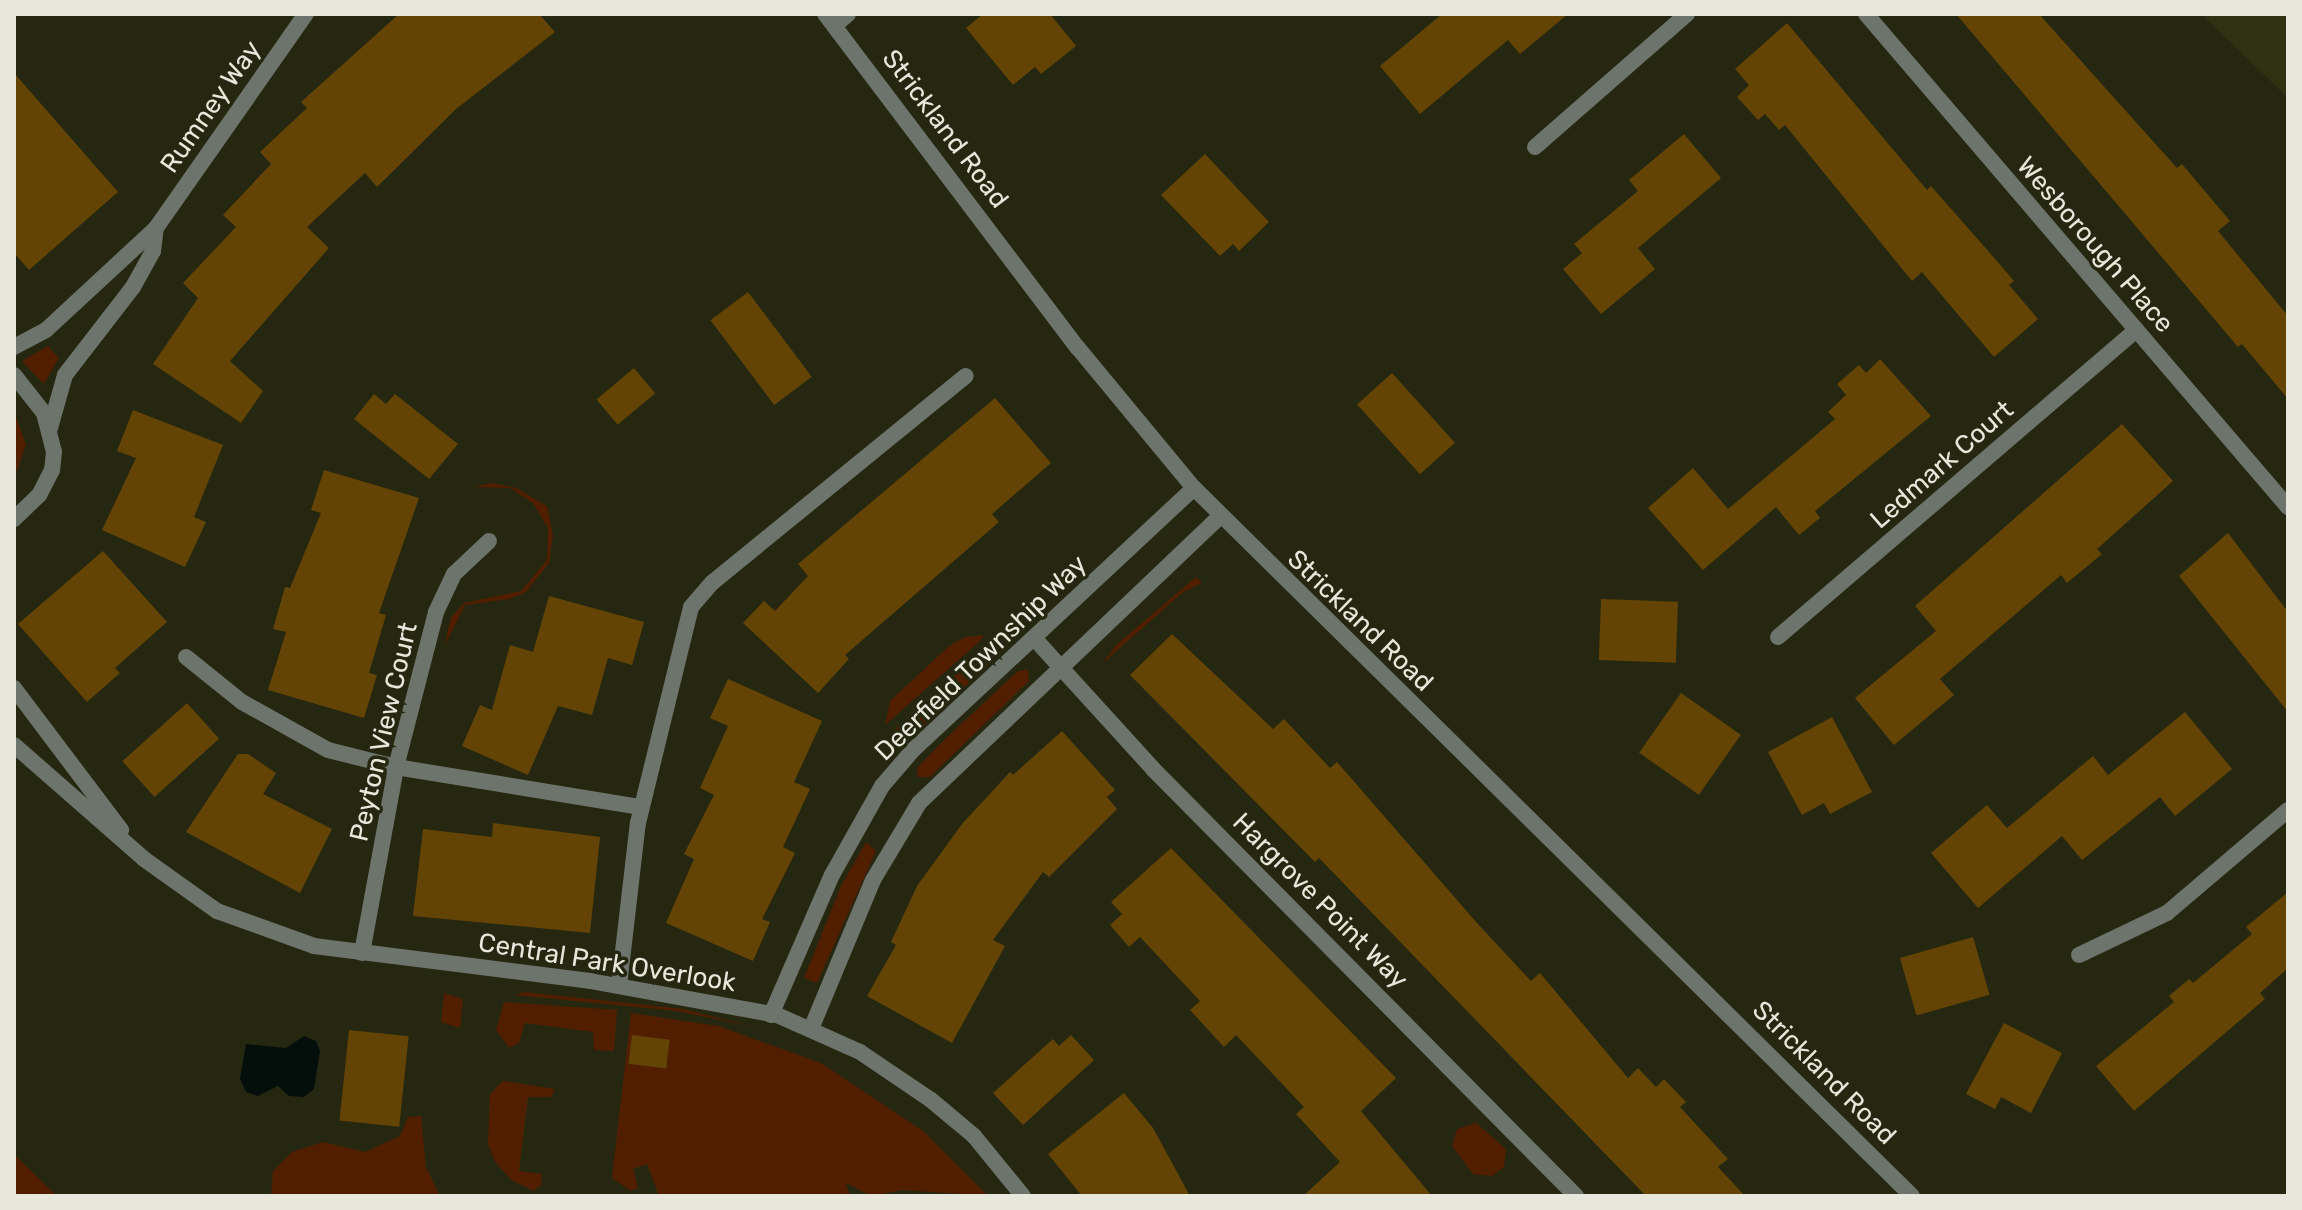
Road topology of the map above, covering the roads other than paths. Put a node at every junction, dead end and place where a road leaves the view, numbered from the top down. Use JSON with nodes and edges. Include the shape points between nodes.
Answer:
{"nodes":[{"id":1,"x":306,"y":14,"type":"edge"},
{"id":2,"x":1687,"y":14,"type":"edge"},
{"id":3,"x":1866,"y":14,"type":"edge"},
{"id":4,"x":836,"y":18,"type":"edge"},
{"id":5,"x":1535,"y":147,"type":"dead end"},
{"id":6,"x":156,"y":228,"type":"junction"},
{"id":7,"x":2136,"y":330,"type":"junction"},
{"id":8,"x":14,"y":347,"type":"edge"},
{"id":9,"x":14,"y":375,"type":"edge"},
{"id":10,"x":966,"y":376,"type":"dead end"},
{"id":11,"x":50,"y":428,"type":"junction"},
{"id":12,"x":1194,"y":488,"type":"junction"},
{"id":13,"x":2288,"y":507,"type":"edge"},
{"id":14,"x":1220,"y":516,"type":"junction"},
{"id":15,"x":14,"y":519,"type":"edge"},
{"id":16,"x":489,"y":541,"type":"dead end"},
{"id":17,"x":1778,"y":637,"type":"dead end"},
{"id":18,"x":1034,"y":638,"type":"junction"},
{"id":19,"x":186,"y":657,"type":"dead end"},
{"id":20,"x":1061,"y":668,"type":"junction"},
{"id":21,"x":14,"y":688,"type":"edge"},
{"id":22,"x":14,"y":745,"type":"edge"},
{"id":23,"x":396,"y":767,"type":"junction"},
{"id":24,"x":641,"y":807,"type":"junction"},
{"id":25,"x":2288,"y":810,"type":"edge"},
{"id":26,"x":144,"y":859,"type":"junction"},
{"id":27,"x":362,"y":953,"type":"junction"},
{"id":28,"x":2079,"y":955,"type":"dead end"},
{"id":29,"x":619,"y":986,"type":"junction"},
{"id":30,"x":771,"y":1015,"type":"junction"},
{"id":31,"x":811,"y":1029,"type":"junction"},
{"id":32,"x":1023,"y":1196,"type":"edge"},
{"id":33,"x":1576,"y":1196,"type":"edge"},
{"id":34,"x":1912,"y":1196,"type":"edge"}],
"edges":[{"from":1,"to":6,"type":"street","name":"Rumney Way"},
{"from":2,"to":5,"type":"street"},
{"from":3,"to":7,"type":"street","name":"Wesborough Place"},
{"from":4,"to":12,"type":"street","name":"Strickland Road","via":[[1078,348]]},
{"from":6,"to":8,"type":"street","name":"Rumney Way","via":[[46,330]]},
{"from":6,"to":11,"type":"street","name":"Rumney Way","via":[[153,251],[133,287],[65,375]]},
{"from":7,"to":13,"type":"street","name":"Wesborough Place"},
{"from":7,"to":17,"type":"street","name":"Ledmark Court"},
{"from":9,"to":11,"type":"street","name":"Rumney Way"},
{"from":10,"to":24,"type":"street","via":[[699,596],[686,618]]},
{"from":11,"to":15,"type":"street","name":"Rumney Way","via":[[52,470],[39,495]]},
{"from":12,"to":14,"type":"street","name":"Strickland Road"},
{"from":12,"to":18,"type":"street","name":"Deerfield Township Way"},
{"from":14,"to":20,"type":"street"},
{"from":14,"to":34,"type":"street","name":"Strickland Road"},
{"from":16,"to":23,"type":"street","name":"Peyton View Court","via":[[463,563],[444,590]]},
{"from":18,"to":20,"type":"street","name":"Hargrove Point Way"},
{"from":18,"to":30,"type":"street","name":"Deerfield Township Way","via":[[913,750],[872,800],[832,875]]},
{"from":19,"to":23,"type":"street","via":[[242,702],[302,740]]},
{"from":20,"to":31,"type":"street","via":[[919,803],[867,894]]},
{"from":20,"to":33,"type":"street","name":"Hargrove Point Way","via":[[1153,769]]},
{"from":21,"to":26,"type":"street","name":"Central Park Overlook"},
{"from":22,"to":26,"type":"street","name":"Central Park Overlook"},
{"from":23,"to":24,"type":"street"},
{"from":23,"to":27,"type":"street","name":"Peyton View Court"},
{"from":24,"to":29,"type":"street"},
{"from":25,"to":28,"type":"street","via":[[2167,913]]},
{"from":26,"to":27,"type":"street","name":"Central Park Overlook","via":[[189,893],[247,924],[314,946]]},
{"from":27,"to":29,"type":"street","name":"Central Park Overlook"},
{"from":29,"to":30,"type":"street","name":"Central Park Overlook"},
{"from":30,"to":31,"type":"street","name":"Central Park Overlook"},
{"from":31,"to":32,"type":"street","name":"Central Park Overlook","via":[[860,1052],[955,1119]]}]}
